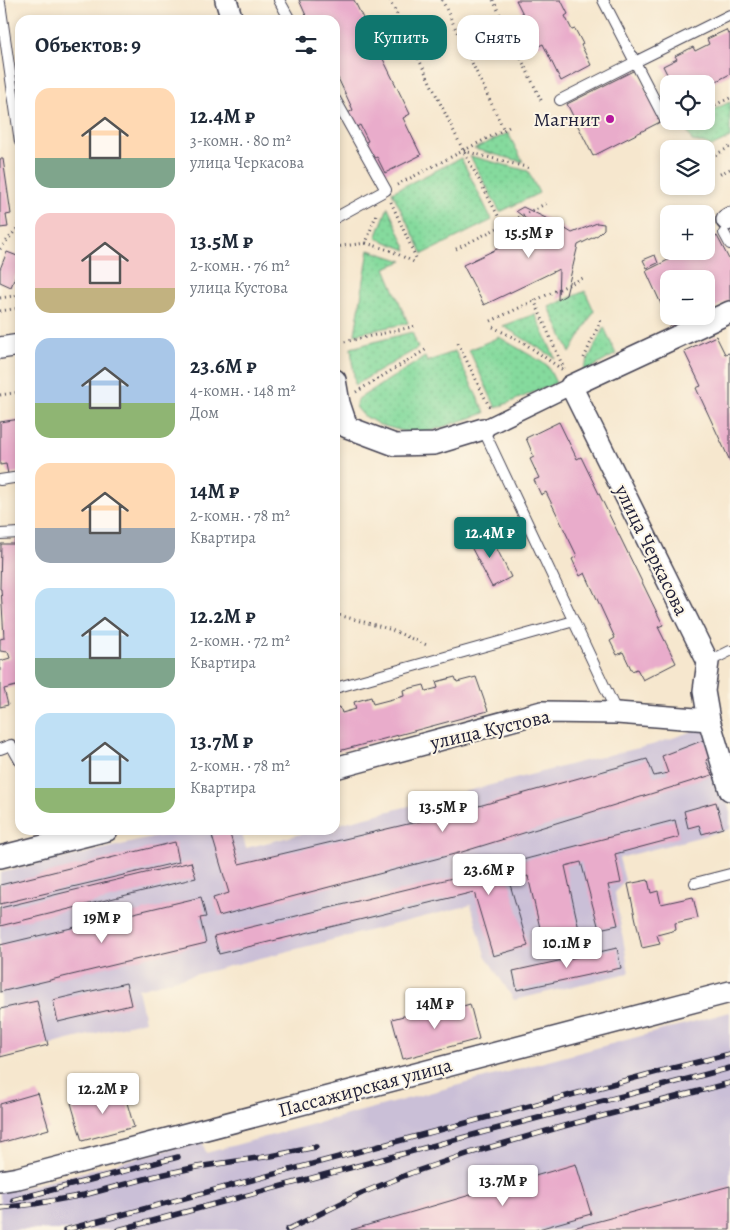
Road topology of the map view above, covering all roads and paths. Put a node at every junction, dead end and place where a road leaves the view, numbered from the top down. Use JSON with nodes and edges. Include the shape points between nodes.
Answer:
{"nodes":[{"id":1,"x":226,"y":0,"type":"edge"},
{"id":2,"x":279,"y":0,"type":"edge"},
{"id":3,"x":390,"y":0,"type":"edge"},
{"id":4,"x":442,"y":0,"type":"edge"},
{"id":5,"x":493,"y":0,"type":"edge"},
{"id":6,"x":603,"y":0,"type":"edge"},
{"id":7,"x":0,"y":4,"type":"edge"},
{"id":8,"x":730,"y":14,"type":"edge"},
{"id":9,"x":230,"y":15,"type":"edge"},
{"id":10,"x":287,"y":15,"type":"edge"},
{"id":11,"x":635,"y":62,"type":"junction"},
{"id":12,"x":730,"y":98,"type":"edge"},
{"id":13,"x":560,"y":100,"type":"dead end"},
{"id":14,"x":542,"y":102,"type":"dead end"},
{"id":15,"x":715,"y":105,"type":"edge"},
{"id":16,"x":15,"y":108,"type":"edge"},
{"id":17,"x":340,"y":108,"type":"edge"},
{"id":18,"x":660,"y":110,"type":"edge"},
{"id":19,"x":509,"y":127,"type":"dead end"},
{"id":20,"x":504,"y":130,"type":"junction"},
{"id":21,"x":730,"y":147,"type":"edge"},
{"id":22,"x":463,"y":150,"type":"junction"},
{"id":23,"x":715,"y":154,"type":"edge"},
{"id":24,"x":530,"y":168,"type":"dead end"},
{"id":25,"x":730,"y":169,"type":"edge"},
{"id":26,"x":720,"y":174,"type":"dead end"},
{"id":27,"x":386,"y":190,"type":"junction"},
{"id":28,"x":547,"y":203,"type":"dead end"},
{"id":29,"x":340,"y":215,"type":"edge"},
{"id":30,"x":727,"y":224,"type":"edge"},
{"id":31,"x":503,"y":225,"type":"junction"},
{"id":32,"x":15,"y":231,"type":"edge"},
{"id":33,"x":366,"y":243,"type":"junction"},
{"id":34,"x":730,"y":244,"type":"edge"},
{"id":35,"x":340,"y":246,"type":"edge"},
{"id":36,"x":0,"y":249,"type":"edge"},
{"id":37,"x":456,"y":249,"type":"dead end"},
{"id":38,"x":583,"y":278,"type":"dead end"},
{"id":39,"x":15,"y":296,"type":"edge"},
{"id":40,"x":0,"y":298,"type":"edge"},
{"id":41,"x":534,"y":300,"type":"junction"},
{"id":42,"x":15,"y":309,"type":"edge"},
{"id":43,"x":0,"y":311,"type":"edge"},
{"id":44,"x":730,"y":312,"type":"edge"},
{"id":45,"x":602,"y":317,"type":"dead end"},
{"id":46,"x":491,"y":321,"type":"dead end"},
{"id":47,"x":416,"y":326,"type":"dead end"},
{"id":48,"x":493,"y":327,"type":"dead end"},
{"id":49,"x":340,"y":343,"type":"edge"},
{"id":50,"x":458,"y":343,"type":"dead end"},
{"id":51,"x":15,"y":346,"type":"edge"},
{"id":52,"x":0,"y":348,"type":"edge"},
{"id":53,"x":427,"y":349,"type":"dead end"},
{"id":54,"x":571,"y":386,"type":"junction"},
{"id":55,"x":15,"y":393,"type":"edge"},
{"id":56,"x":0,"y":395,"type":"edge"},
{"id":57,"x":340,"y":402,"type":"edge"},
{"id":58,"x":490,"y":425,"type":"junction"},
{"id":59,"x":341,"y":428,"type":"edge"},
{"id":60,"x":15,"y":478,"type":"edge"},
{"id":61,"x":0,"y":480,"type":"edge"},
{"id":62,"x":15,"y":533,"type":"edge"},
{"id":63,"x":0,"y":534,"type":"edge"},
{"id":64,"x":340,"y":615,"type":"edge"},
{"id":65,"x":574,"y":621,"type":"junction"},
{"id":66,"x":730,"y":651,"type":"edge"},
{"id":67,"x":450,"y":656,"type":"junction"},
{"id":68,"x":708,"y":662,"type":"junction"},
{"id":69,"x":340,"y":687,"type":"edge"},
{"id":70,"x":617,"y":714,"type":"junction"},
{"id":71,"x":709,"y":720,"type":"junction"},
{"id":72,"x":0,"y":749,"type":"edge"},
{"id":73,"x":15,"y":752,"type":"edge"},
{"id":74,"x":340,"y":767,"type":"edge"},
{"id":75,"x":730,"y":790,"type":"edge"},
{"id":76,"x":63,"y":835,"type":"edge"},
{"id":77,"x":0,"y":857,"type":"edge"},
{"id":78,"x":730,"y":874,"type":"edge"},
{"id":79,"x":695,"y":883,"type":"dead end"},
{"id":80,"x":730,"y":992,"type":"edge"},
{"id":81,"x":0,"y":1181,"type":"edge"}],
"edges":[{"from":1,"to":9,"type":"street"},
{"from":2,"to":10,"type":"lane"},
{"from":3,"to":22,"type":"path"},
{"from":4,"to":20,"type":"path"},
{"from":5,"to":14,"type":"path"},
{"from":6,"to":11,"type":"lane"},
{"from":7,"to":16,"type":"lane"},
{"from":8,"to":11,"type":"lane"},
{"from":11,"to":13,"type":"lane"},
{"from":11,"to":18,"type":"lane"},
{"from":12,"to":15,"type":"path"},
{"from":17,"to":27,"type":"lane"},
{"from":19,"to":20,"type":"path"},
{"from":20,"to":22,"type":"path"},
{"from":21,"to":23,"type":"path"},
{"from":22,"to":24,"type":"path"},
{"from":22,"to":27,"type":"path"},
{"from":22,"to":31,"type":"path"},
{"from":25,"to":26,"type":"path"},
{"from":27,"to":29,"type":"lane"},
{"from":27,"to":33,"type":"path"},
{"from":27,"to":33,"type":"path","via":[[416,261]]},
{"from":28,"to":31,"type":"path"},
{"from":30,"to":34,"type":"lane"},
{"from":31,"to":37,"type":"path"},
{"from":32,"to":36,"type":"path"},
{"from":33,"to":35,"type":"path"},
{"from":38,"to":41,"type":"path"},
{"from":39,"to":40,"type":"path"},
{"from":41,"to":46,"type":"path"},
{"from":41,"to":48,"type":"path","via":[[565,371],[524,343]]},
{"from":42,"to":43,"type":"path"},
{"from":44,"to":54,"type":"street"},
{"from":45,"to":54,"type":"path"},
{"from":47,"to":49,"type":"path"},
{"from":50,"to":58,"type":"path"},
{"from":51,"to":52,"type":"street"},
{"from":53,"to":57,"type":"path"},
{"from":54,"to":58,"type":"street"},
{"from":54,"to":68,"type":"street","name":"улица Черкасова"},
{"from":55,"to":56,"type":"path"},
{"from":58,"to":59,"type":"street","via":[[434,444],[395,445]]},
{"from":58,"to":65,"type":"lane"},
{"from":60,"to":61,"type":"lane"},
{"from":62,"to":63,"type":"lane"},
{"from":64,"to":67,"type":"path","via":[[389,629]]},
{"from":65,"to":67,"type":"lane"},
{"from":65,"to":70,"type":"lane"},
{"from":66,"to":68,"type":"lane"},
{"from":67,"to":69,"type":"lane"},
{"from":68,"to":71,"type":"street","via":[[704,691]]},
{"from":70,"to":71,"type":"street","name":"улица Кустова"},
{"from":70,"to":74,"type":"street","name":"улица Кустова","via":[[542,712]]},
{"from":71,"to":75,"type":"street"},
{"from":72,"to":73,"type":"lane","via":[[11,745]]},
{"from":76,"to":77,"type":"street"},
{"from":78,"to":79,"type":"lane"},
{"from":80,"to":81,"type":"street","name":"Пассажирская улица"}]}
